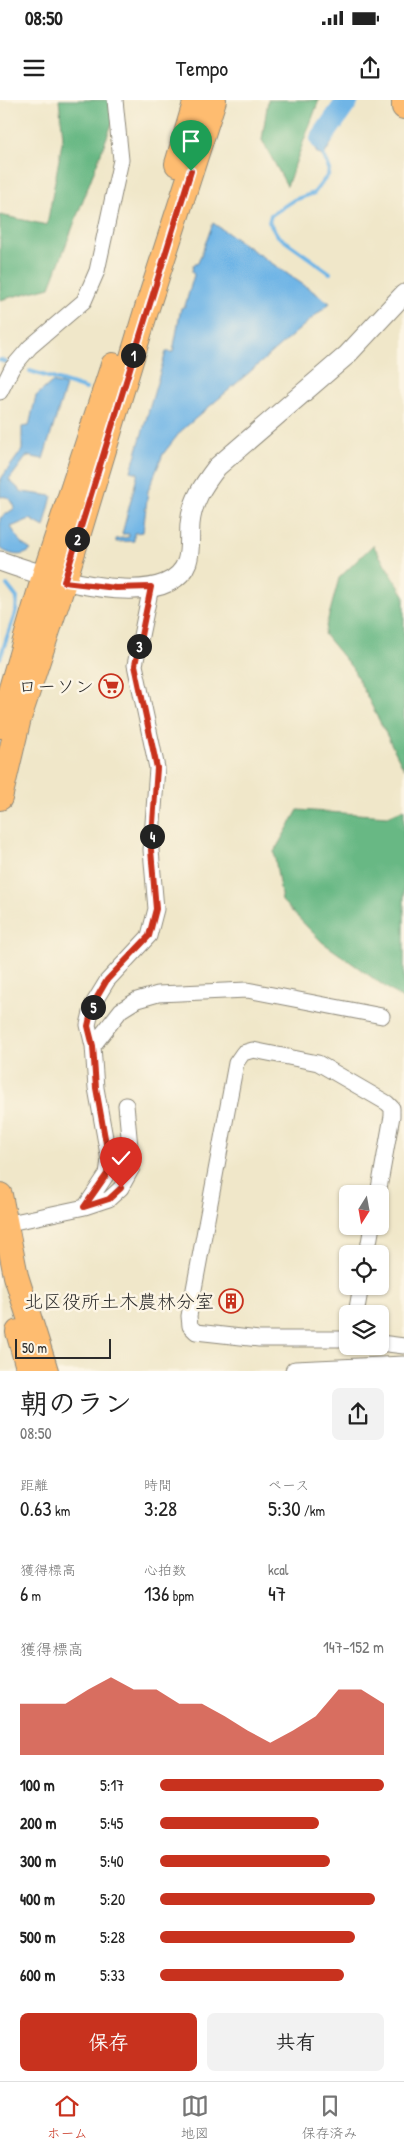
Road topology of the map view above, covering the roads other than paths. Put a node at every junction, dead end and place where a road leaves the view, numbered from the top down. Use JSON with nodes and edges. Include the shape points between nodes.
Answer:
{"nodes":[{"id":1,"x":115,"y":100,"type":"edge"},
{"id":2,"x":196,"y":100,"type":"edge"},
{"id":3,"x":214,"y":100,"type":"edge"},
{"id":4,"x":404,"y":100,"type":"edge"},
{"id":5,"x":404,"y":107,"type":"edge"},
{"id":6,"x":404,"y":294,"type":"edge"},
{"id":7,"x":0,"y":392,"type":"edge"},
{"id":8,"x":0,"y":561,"type":"edge"},
{"id":9,"x":54,"y":579,"type":"junction"},
{"id":10,"x":151,"y":587,"type":"junction"},
{"id":11,"x":0,"y":726,"type":"edge"},
{"id":12,"x":0,"y":798,"type":"edge"},
{"id":13,"x":382,"y":1016,"type":"dead end"},
{"id":14,"x":93,"y":1046,"type":"junction"},
{"id":15,"x":126,"y":1105,"type":"dead end"},
{"id":16,"x":380,"y":1185,"type":"edge"},
{"id":17,"x":0,"y":1195,"type":"edge"},
{"id":18,"x":84,"y":1207,"type":"junction"},
{"id":19,"x":5,"y":1224,"type":"junction"},
{"id":20,"x":0,"y":1265,"type":"edge"},
{"id":21,"x":339,"y":1339,"type":"edge"},
{"id":22,"x":389,"y":1344,"type":"edge"},
{"id":23,"x":404,"y":1346,"type":"edge"},
{"id":24,"x":404,"y":1366,"type":"edge"},
{"id":25,"x":29,"y":1371,"type":"edge"},
{"id":26,"x":46,"y":1371,"type":"edge"},
{"id":27,"x":295,"y":1371,"type":"edge"}],
"edges":[{"from":1,"to":7,"type":"street","via":[[121,160],[97,271],[84,301],[30,346],[12,368]]},
{"from":2,"to":9,"type":"main road"},
{"from":3,"to":9,"type":"main road","via":[[144,320]]},
{"from":4,"to":5,"type":"main road"},
{"from":6,"to":10,"type":"street","via":[[347,355],[218,467],[205,482],[195,501],[187,561],[180,574],[165,584]]},
{"from":8,"to":9,"type":"street"},
{"from":9,"to":10,"type":"street","via":[[116,588]]},
{"from":9,"to":11,"type":"main road"},
{"from":9,"to":12,"type":"main road"},
{"from":10,"to":14,"type":"street","via":[[135,665],[157,768],[151,850],[156,909],[149,936],[107,980],[93,1004],[88,1026]]},
{"from":13,"to":14,"type":"street","via":[[247,990],[158,994],[137,1000],[121,1010]]},
{"from":14,"to":18,"type":"street","via":[[96,1088],[109,1160],[107,1174]]},
{"from":15,"to":18,"type":"street","via":[[132,1168],[121,1188],[109,1199]]},
{"from":16,"to":21,"type":"street","via":[[392,1116],[388,1103],[318,1063],[253,1050],[243,1053],[236,1063],[189,1316],[190,1326],[196,1332],[259,1339]]},
{"from":17,"to":19,"type":"main road"},
{"from":18,"to":19,"type":"street"},
{"from":19,"to":26,"type":"main road","via":[[16,1276]]},
{"from":20,"to":25,"type":"main road"},
{"from":22,"to":23,"type":"street"},
{"from":24,"to":27,"type":"street"}]}
